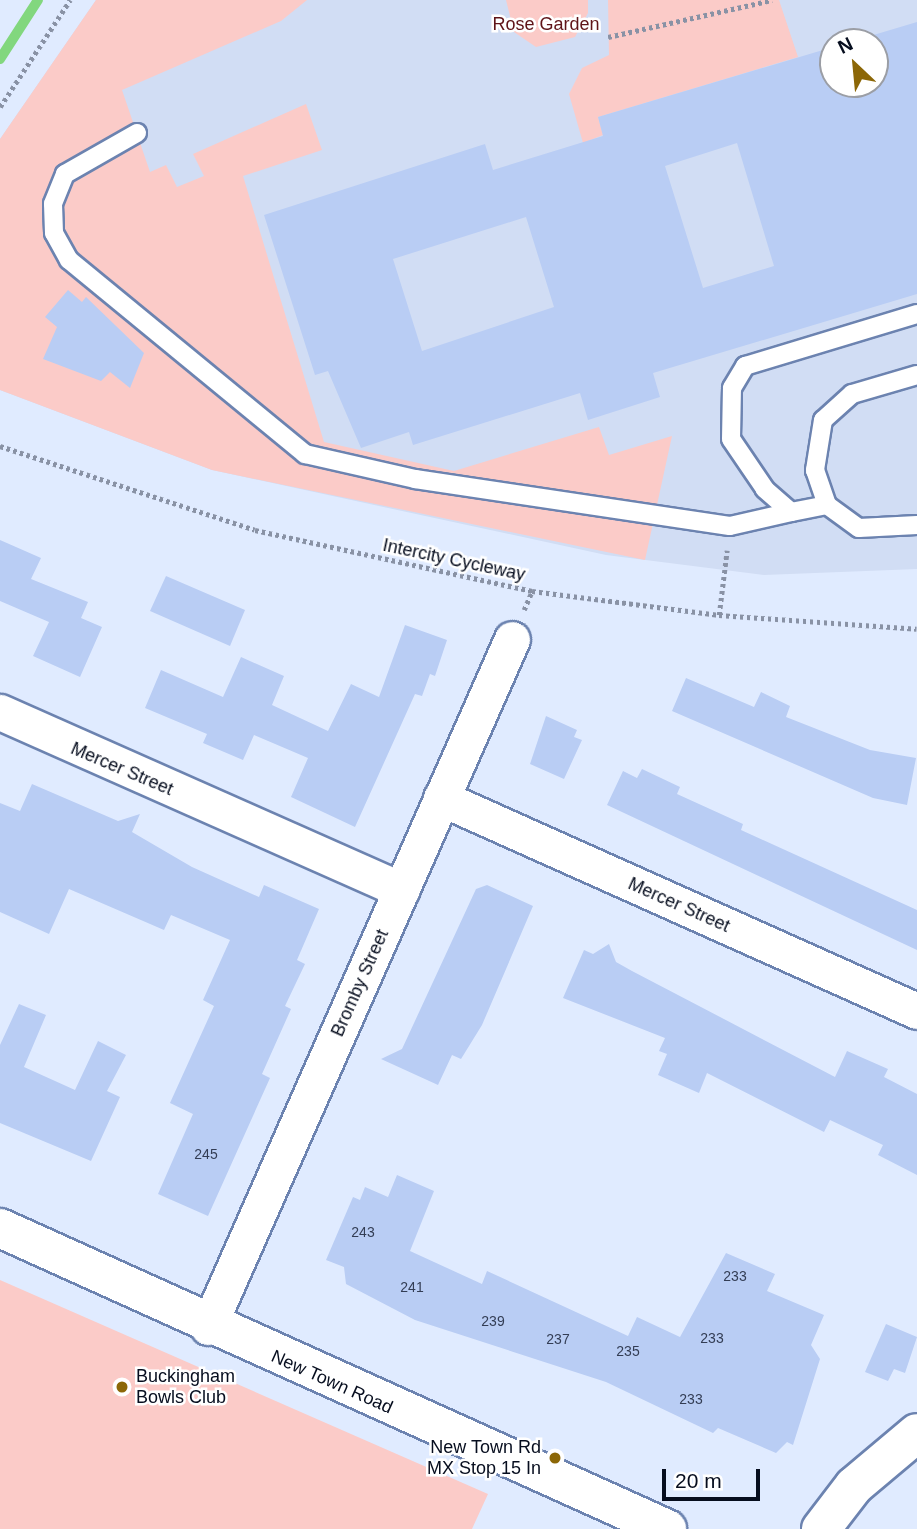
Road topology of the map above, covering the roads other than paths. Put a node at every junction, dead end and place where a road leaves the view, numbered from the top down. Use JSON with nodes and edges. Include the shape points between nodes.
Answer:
{"nodes":[{"id":1,"x":137,"y":133,"type":"dead end"},
{"id":2,"x":917,"y":314,"type":"edge"},
{"id":3,"x":917,"y":374,"type":"edge"},
{"id":4,"x":827,"y":505,"type":"junction"},
{"id":5,"x":791,"y":512,"type":"junction"},
{"id":6,"x":917,"y":524,"type":"edge"},
{"id":7,"x":512,"y":639,"type":"dead end"},
{"id":8,"x":0,"y":712,"type":"edge"},
{"id":9,"x":441,"y":798,"type":"junction"},
{"id":10,"x":401,"y":890,"type":"junction"},
{"id":11,"x":917,"y":1012,"type":"edge"},
{"id":12,"x":0,"y":1228,"type":"edge"},
{"id":13,"x":208,"y":1328,"type":"junction"},
{"id":14,"x":917,"y":1433,"type":"edge"},
{"id":15,"x":614,"y":1519,"type":"edge"},
{"id":16,"x":667,"y":1529,"type":"edge"},
{"id":17,"x":821,"y":1529,"type":"edge"}],
"edges":[{"from":1,"to":5,"type":"lane","via":[[65,174],[53,204],[54,233],[69,260],[305,454],[415,479],[730,526]]},
{"from":2,"to":5,"type":"lane","via":[[745,366],[732,388],[731,439],[765,489]]},
{"from":3,"to":4,"type":"lane","via":[[852,394],[823,420],[815,470]]},
{"from":4,"to":5,"type":"lane"},
{"from":4,"to":6,"type":"lane","via":[[859,528]]},
{"from":7,"to":9,"type":"street","name":"Bromby Street"},
{"from":8,"to":10,"type":"street","name":"Mercer Street"},
{"from":9,"to":10,"type":"street","name":"Bromby Street"},
{"from":9,"to":11,"type":"street","name":"Mercer Street"},
{"from":10,"to":13,"type":"street","name":"Bromby Street"},
{"from":12,"to":13,"type":"main road","name":"New Town Road"},
{"from":13,"to":15,"type":"main road","name":"New Town Road"},
{"from":14,"to":17,"type":"main road","via":[[854,1486]]},
{"from":15,"to":16,"type":"main road","name":"New Town Road"}]}
